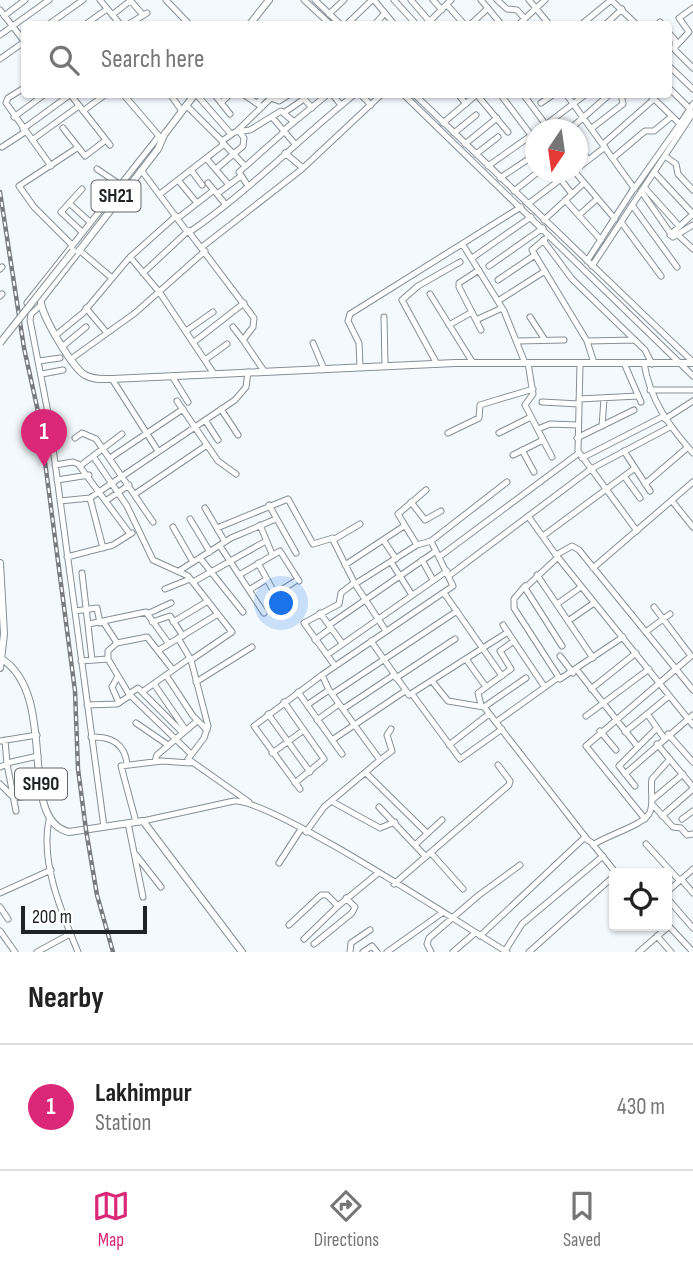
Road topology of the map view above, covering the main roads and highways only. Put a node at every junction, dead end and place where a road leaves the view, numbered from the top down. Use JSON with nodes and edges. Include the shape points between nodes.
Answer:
{"nodes":[{"id":1,"x":269,"y":0,"type":"edge"},
{"id":2,"x":252,"y":21,"type":"edge"},
{"id":3,"x":192,"y":98,"type":"edge"},
{"id":4,"x":161,"y":137,"type":"junction"},
{"id":5,"x":0,"y":344,"type":"edge"},
{"id":6,"x":689,"y":363,"type":"edge"},
{"id":7,"x":0,"y":563,"type":"edge"},
{"id":8,"x":1,"y":657,"type":"edge"},
{"id":9,"x":0,"y":668,"type":"edge"},
{"id":10,"x":242,"y":952,"type":"edge"}],
"edges":[{"from":1,"to":2,"type":"main road"},
{"from":3,"to":4,"type":"main road","number":"SH21"},
{"from":4,"to":5,"type":"main road","number":"SH21","bridge":true},
{"from":4,"to":6,"type":"main road","via":[[161,145],[40,306],[82,374],[112,379],[473,363]]},
{"from":7,"to":8,"type":"main road"},
{"from":8,"to":9,"type":"main road"},
{"from":8,"to":10,"type":"main road","number":"SH90","via":[[24,682],[49,820],[69,832],[135,822]]}]}
